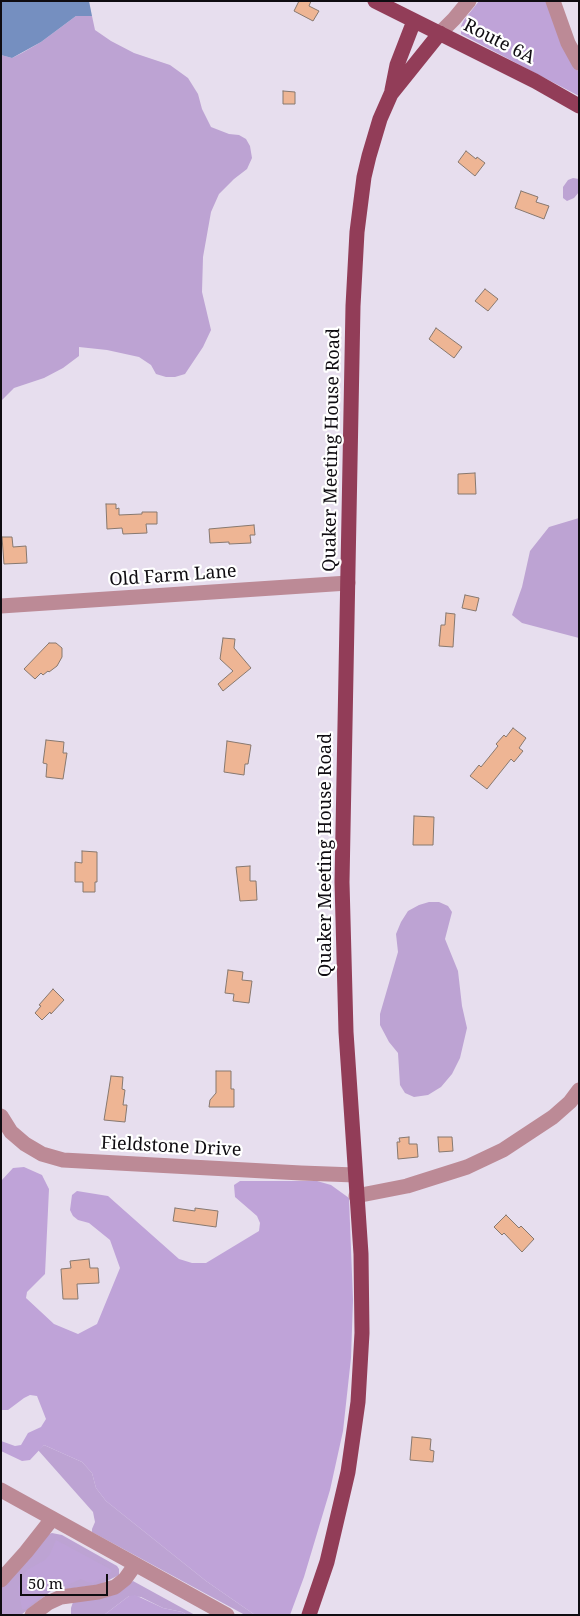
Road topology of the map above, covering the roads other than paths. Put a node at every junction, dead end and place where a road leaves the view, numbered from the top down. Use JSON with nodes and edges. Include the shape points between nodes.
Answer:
{"nodes":[{"id":1,"x":375,"y":1,"type":"edge"},
{"id":2,"x":469,"y":1,"type":"edge"},
{"id":3,"x":553,"y":1,"type":"edge"},
{"id":4,"x":414,"y":21,"type":"junction"},
{"id":5,"x":440,"y":33,"type":"junction"},
{"id":6,"x":579,"y":64,"type":"edge"},
{"id":7,"x":391,"y":94,"type":"junction"},
{"id":8,"x":579,"y":106,"type":"edge"},
{"id":9,"x":348,"y":583,"type":"junction"},
{"id":10,"x":1,"y":606,"type":"edge"},
{"id":11,"x":579,"y":1090,"type":"edge"},
{"id":12,"x":1,"y":1116,"type":"edge"},
{"id":13,"x":355,"y":1174,"type":"junction"},
{"id":14,"x":356,"y":1196,"type":"junction"},
{"id":15,"x":1,"y":1490,"type":"edge"},
{"id":16,"x":52,"y":1519,"type":"junction"},
{"id":17,"x":135,"y":1565,"type":"junction"},
{"id":18,"x":1,"y":1580,"type":"edge"},
{"id":19,"x":32,"y":1615,"type":"edge"},
{"id":20,"x":227,"y":1615,"type":"edge"},
{"id":21,"x":309,"y":1615,"type":"edge"}],
"edges":[{"from":1,"to":4,"type":"main road","name":"Route 6A"},
{"from":2,"to":5,"type":"street"},
{"from":3,"to":6,"type":"street"},
{"from":4,"to":5,"type":"main road","name":"Route 6A"},
{"from":4,"to":7,"type":"main road","name":"Quaker Meeting House Road","via":[[397,65]]},
{"from":5,"to":7,"type":"main road","name":"Quaker Meeting House Road"},
{"from":5,"to":8,"type":"main road","name":"Route 6A"},
{"from":7,"to":9,"type":"main road","name":"Quaker Meeting House Road","via":[[369,156],[357,232]]},
{"from":9,"to":10,"type":"street","name":"Old Farm Lane"},
{"from":9,"to":13,"type":"main road","name":"Quaker Meeting House Road","via":[[342,927]]},
{"from":11,"to":14,"type":"street","via":[[553,1117],[503,1150],[467,1167],[407,1186]]},
{"from":12,"to":13,"type":"street","name":"Fieldstone Drive","via":[[11,1132],[25,1144],[42,1154],[63,1160]]},
{"from":13,"to":14,"type":"main road","name":"Quaker Meeting House Road"},
{"from":14,"to":21,"type":"main road","name":"Quaker Meeting House Road","via":[[362,1334],[356,1421],[342,1504]]},
{"from":15,"to":16,"type":"street"},
{"from":16,"to":17,"type":"street"},
{"from":16,"to":18,"type":"street"},
{"from":17,"to":19,"type":"street","via":[[115,1587],[66,1596],[48,1603]]},
{"from":17,"to":20,"type":"street"}]}
